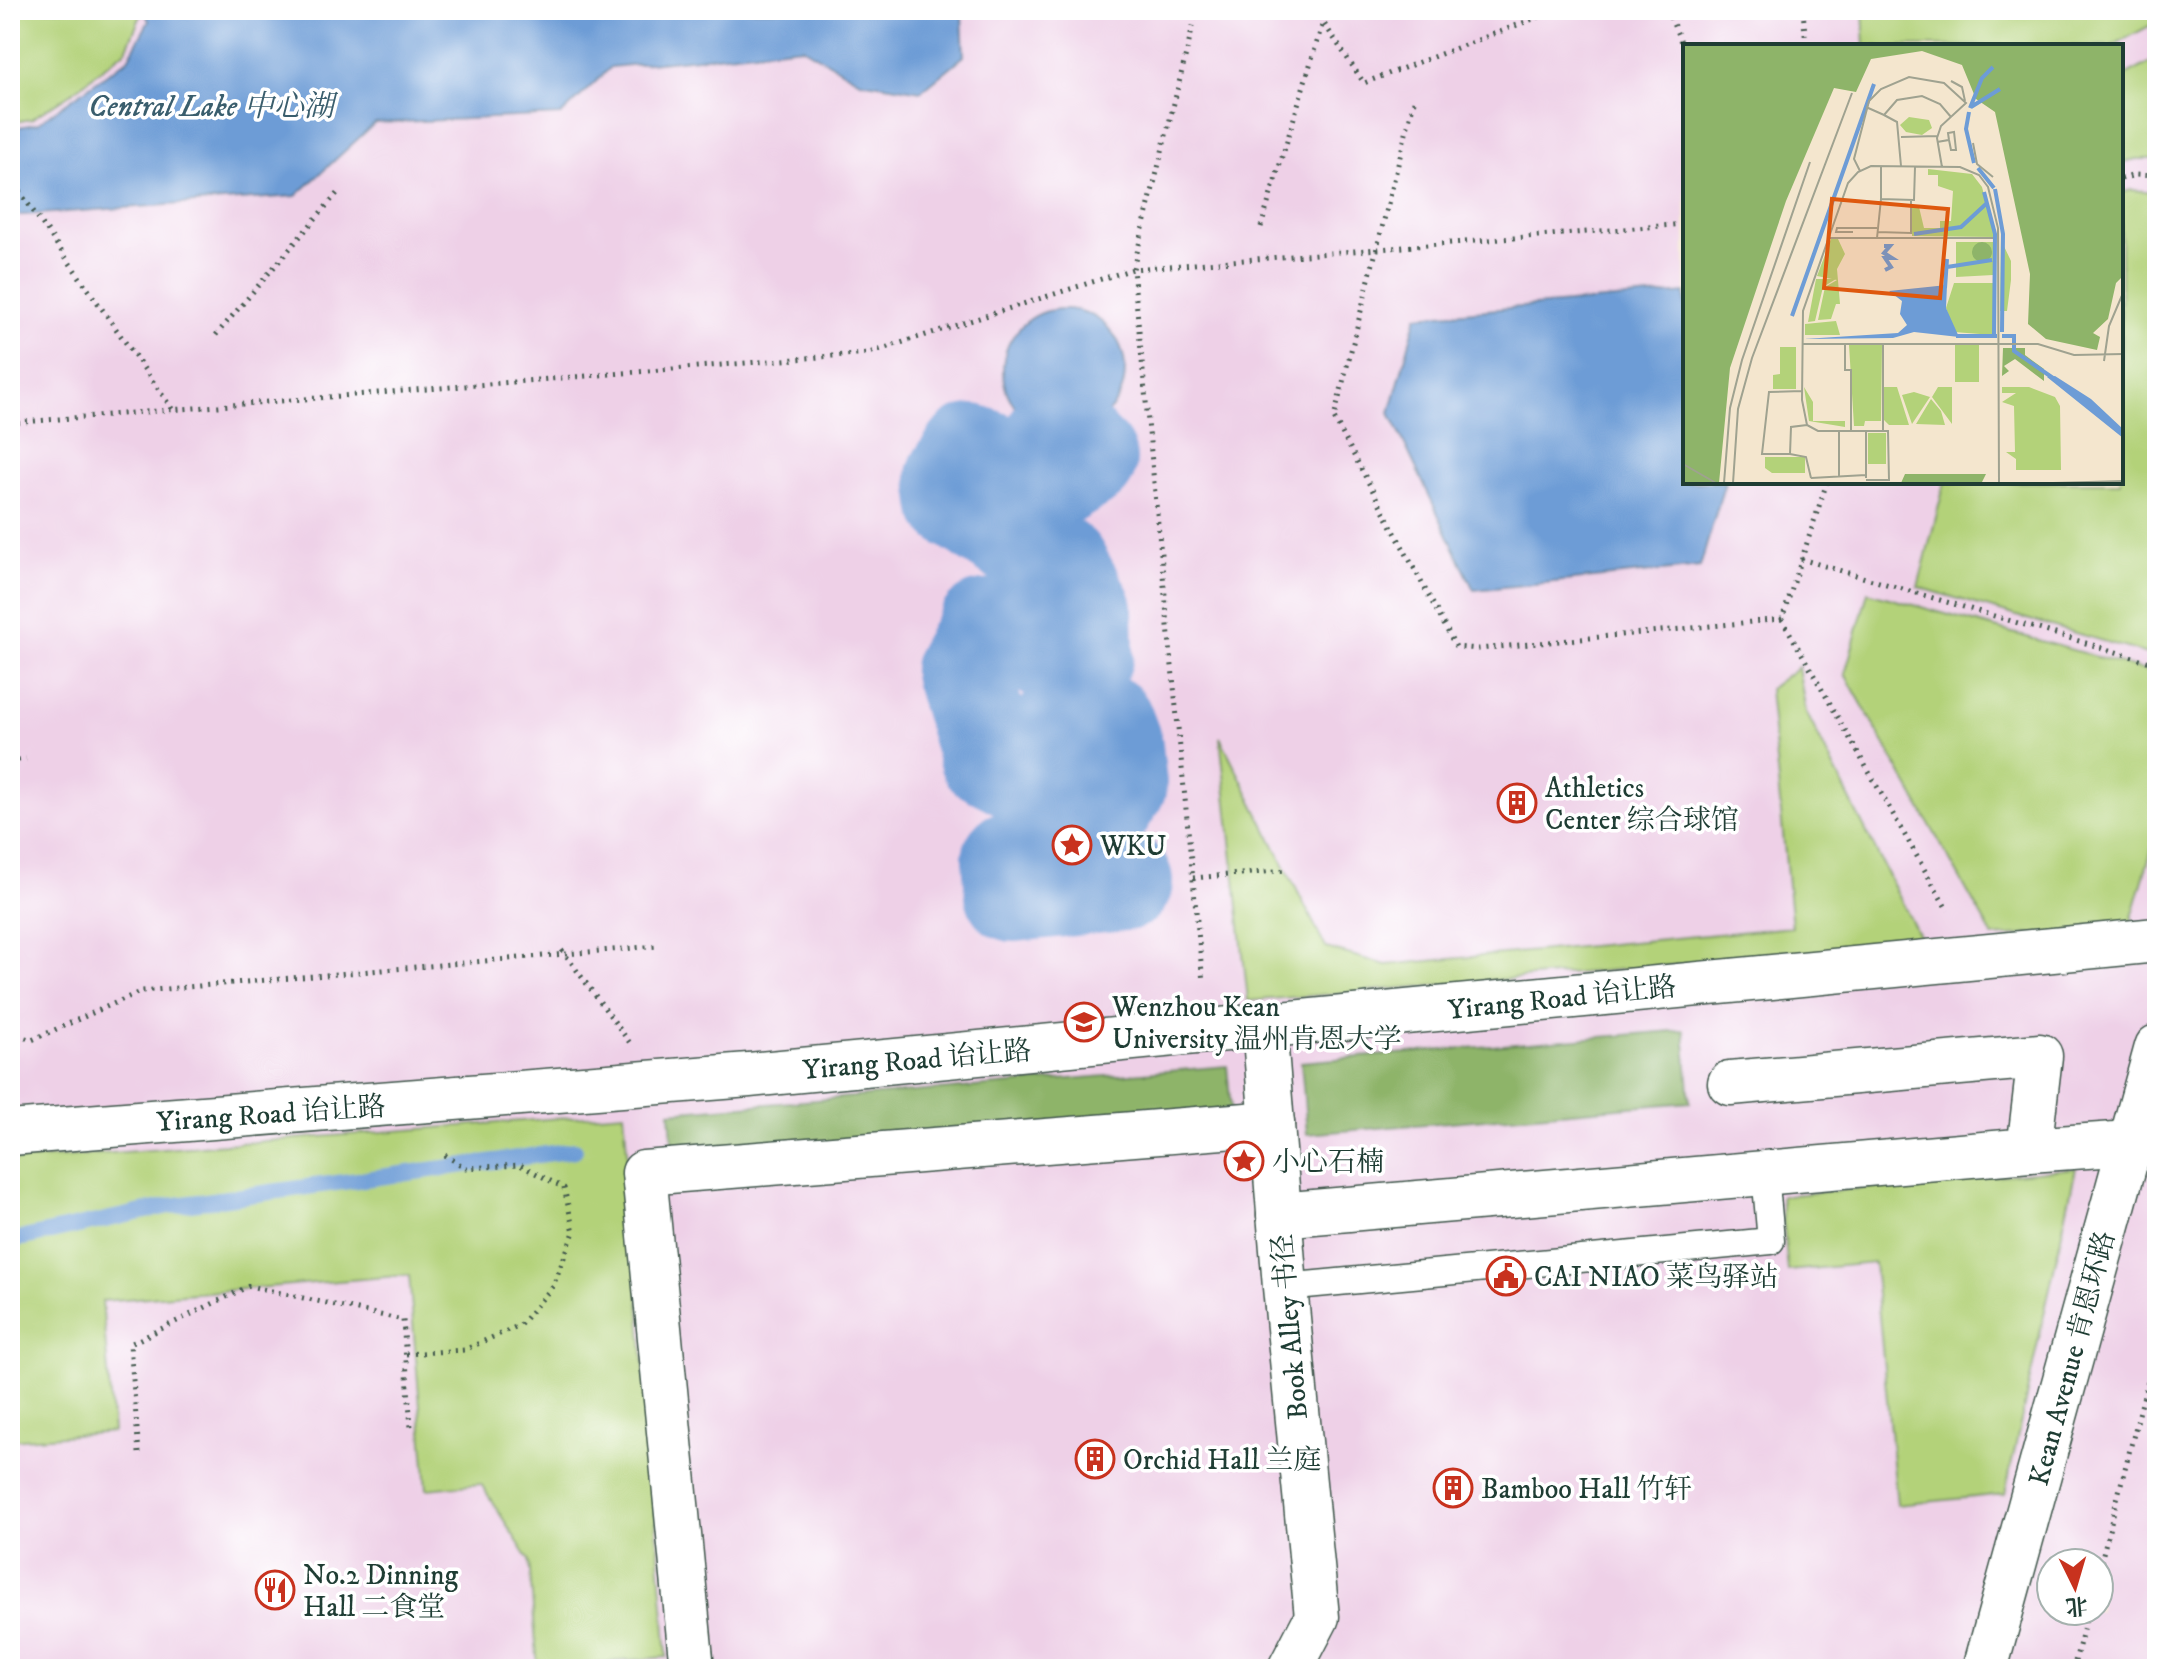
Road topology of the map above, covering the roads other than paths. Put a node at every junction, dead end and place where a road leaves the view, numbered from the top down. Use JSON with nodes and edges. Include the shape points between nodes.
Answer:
{"nodes":[{"id":1,"x":2157,"y":940,"type":"edge"},
{"id":2,"x":1264,"y":1025,"type":"junction"},
{"id":3,"x":2157,"y":1047,"type":"edge"},
{"id":4,"x":1730,"y":1083,"type":"dead end"},
{"id":5,"x":1272,"y":1123,"type":"junction"},
{"id":6,"x":10,"y":1133,"type":"edge"},
{"id":7,"x":2130,"y":1143,"type":"junction"},
{"id":8,"x":2029,"y":1150,"type":"junction"},
{"id":9,"x":1765,"y":1173,"type":"junction"},
{"id":10,"x":1279,"y":1215,"type":"junction"},
{"id":11,"x":1285,"y":1287,"type":"junction"},
{"id":12,"x":692,"y":1669,"type":"edge"},
{"id":13,"x":1290,"y":1669,"type":"edge"},
{"id":14,"x":1985,"y":1669,"type":"edge"}],
"edges":[{"from":1,"to":2,"type":"street","name":"Yirang Road 诒让路"},
{"from":2,"to":5,"type":"street","name":"Book Alley 书径"},
{"from":2,"to":6,"type":"street","name":"Yirang Road 诒让路","via":[[749,1075]]},
{"from":3,"to":7,"type":"street","name":"Kean Avenue 肯恩环路"},
{"from":4,"to":8,"type":"street","via":[[2040,1056]]},
{"from":5,"to":10,"type":"street","name":"Book Alley 书径"},
{"from":5,"to":12,"type":"street","via":[[644,1173]]},
{"from":7,"to":8,"type":"street"},
{"from":7,"to":14,"type":"street","name":"Kean Avenue 肯恩环路"},
{"from":8,"to":9,"type":"street"},
{"from":9,"to":10,"type":"street"},
{"from":9,"to":11,"type":"lane","via":[[1771,1241]]},
{"from":10,"to":11,"type":"street","name":"Book Alley 书径"},
{"from":11,"to":13,"type":"street","name":"Book Alley 书径","via":[[1317,1617]]}]}
